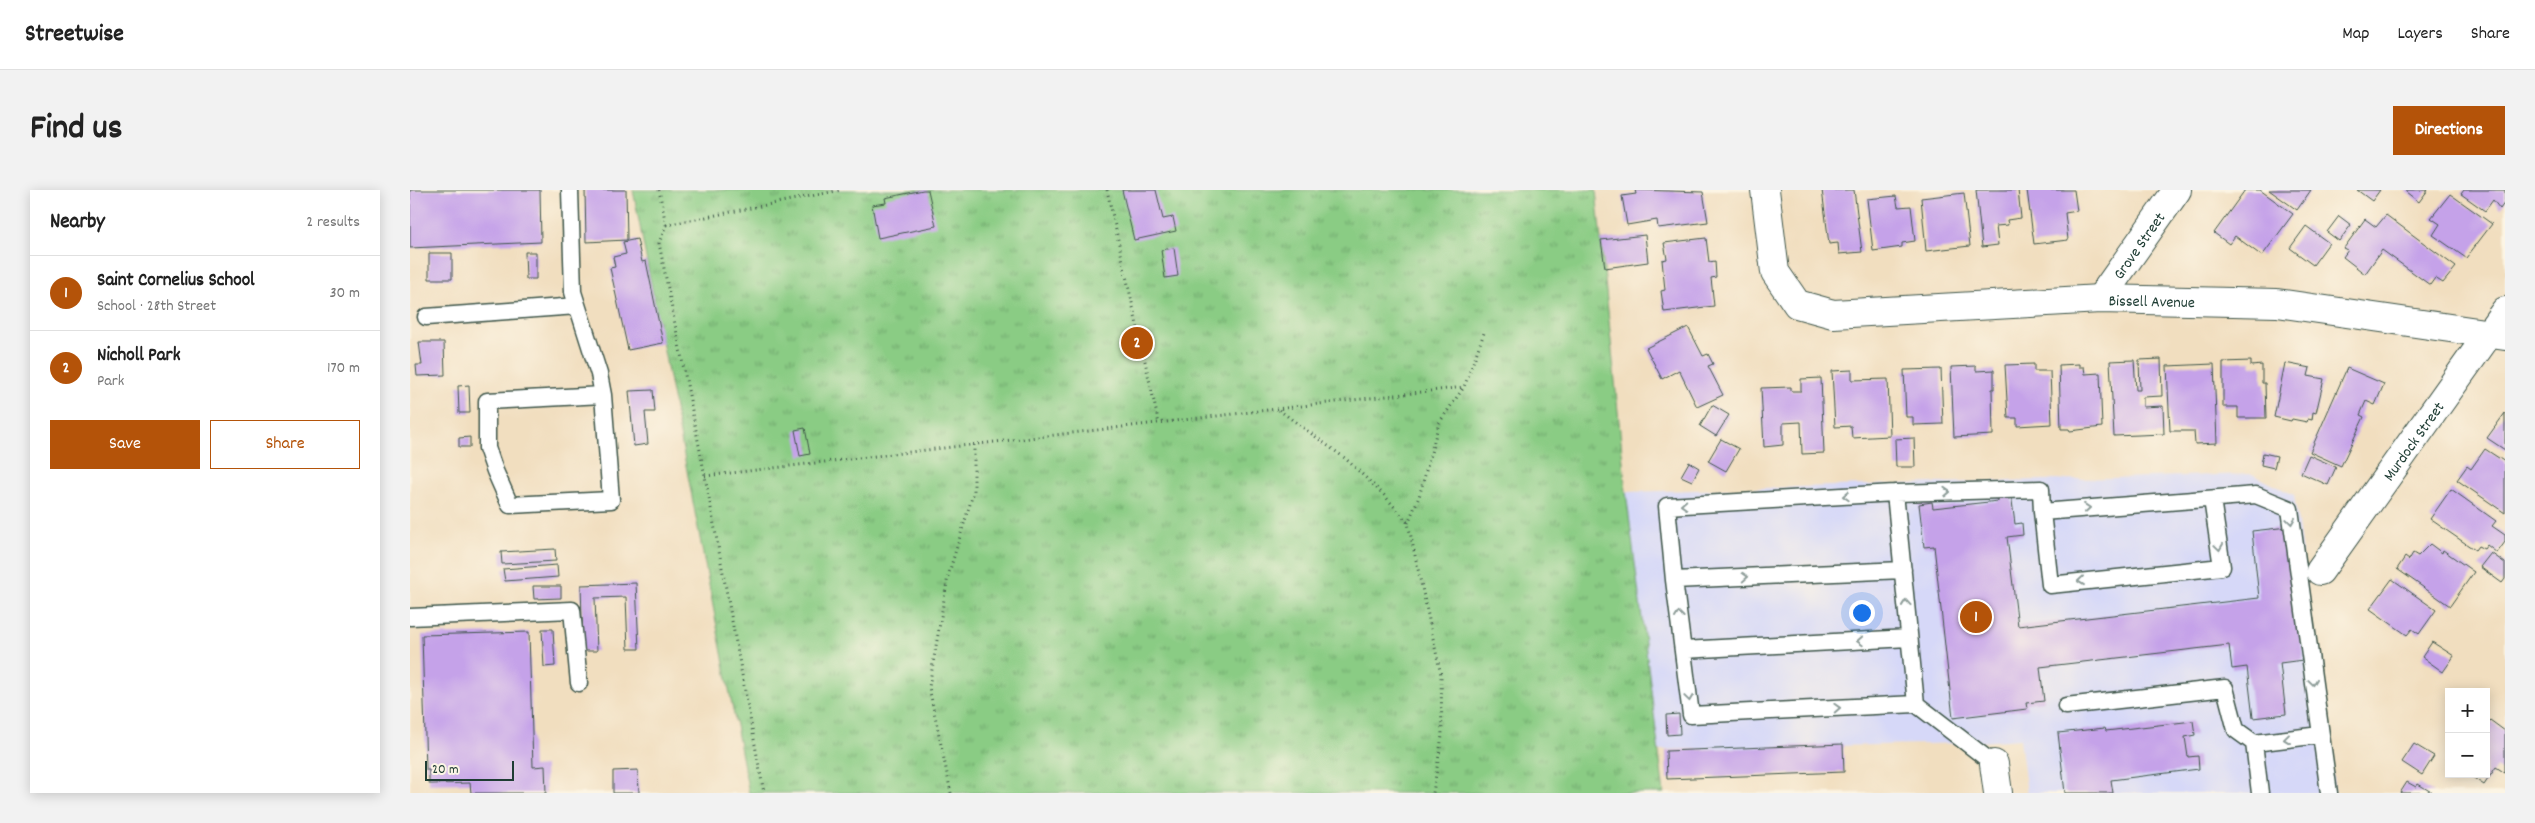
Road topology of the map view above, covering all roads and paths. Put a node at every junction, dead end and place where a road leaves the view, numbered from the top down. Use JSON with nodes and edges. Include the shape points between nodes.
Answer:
{"nodes":[{"id":1,"x":570,"y":190,"type":"edge"},
{"id":2,"x":658,"y":190,"type":"edge"},
{"id":3,"x":841,"y":190,"type":"edge"},
{"id":4,"x":1107,"y":190,"type":"edge"},
{"id":5,"x":1765,"y":190,"type":"edge"},
{"id":6,"x":2177,"y":190,"type":"edge"},
{"id":7,"x":666,"y":225,"type":"junction"},
{"id":8,"x":2100,"y":299,"type":"junction"},
{"id":9,"x":577,"y":306,"type":"junction"},
{"id":10,"x":2505,"y":311,"type":"edge"},
{"id":11,"x":426,"y":317,"type":"dead end"},
{"id":12,"x":1484,"y":333,"type":"dead end"},
{"id":13,"x":2496,"y":335,"type":"edge"},
{"id":14,"x":1464,"y":388,"type":"junction"},
{"id":15,"x":603,"y":395,"type":"junction"},
{"id":16,"x":1278,"y":410,"type":"junction"},
{"id":17,"x":1159,"y":424,"type":"junction"},
{"id":18,"x":974,"y":445,"type":"junction"},
{"id":19,"x":706,"y":476,"type":"junction"},
{"id":20,"x":1895,"y":493,"type":"junction"},
{"id":21,"x":2212,"y":499,"type":"junction"},
{"id":22,"x":2042,"y":512,"type":"junction"},
{"id":23,"x":1408,"y":523,"type":"junction"},
{"id":24,"x":1902,"y":570,"type":"junction"},
{"id":25,"x":2320,"y":571,"type":"dead end"},
{"id":26,"x":1674,"y":580,"type":"junction"},
{"id":27,"x":410,"y":617,"type":"edge"},
{"id":28,"x":1909,"y":638,"type":"junction"},
{"id":29,"x":1683,"y":650,"type":"junction"},
{"id":30,"x":579,"y":683,"type":"dead end"},
{"id":31,"x":1916,"y":704,"type":"junction"},
{"id":32,"x":2066,"y":706,"type":"dead end"},
{"id":33,"x":2320,"y":735,"type":"junction"},
{"id":34,"x":2254,"y":743,"type":"junction"},
{"id":35,"x":1994,"y":764,"type":"joint"},
{"id":36,"x":764,"y":793,"type":"edge"},
{"id":37,"x":951,"y":793,"type":"edge"},
{"id":38,"x":1433,"y":793,"type":"edge"},
{"id":39,"x":1998,"y":793,"type":"edge"},
{"id":40,"x":2260,"y":793,"type":"edge"},
{"id":41,"x":2329,"y":793,"type":"edge"}],
"edges":[{"from":1,"to":9,"type":"lane","via":[[573,292]]},
{"from":2,"to":7,"type":"path"},
{"from":3,"to":7,"type":"path"},
{"from":4,"to":17,"type":"path"},
{"from":5,"to":8,"type":"street","name":"Bissell Avenue","via":[[1774,272],[1797,304],[1833,314]]},
{"from":6,"to":8,"type":"street","name":"Grove Street"},
{"from":7,"to":19,"type":"path","via":[[659,243]]},
{"from":8,"to":13,"type":"street","name":"Bissell Avenue","via":[[2276,303]]},
{"from":9,"to":11,"type":"lane"},
{"from":9,"to":15,"type":"lane"},
{"from":10,"to":13,"type":"street","name":"Murdock Street"},
{"from":12,"to":14,"type":"path"},
{"from":13,"to":25,"type":"street","name":"Murdock Street"},
{"from":14,"to":16,"type":"path"},
{"from":14,"to":23,"type":"path","via":[[1439,423],[1419,497]]},
{"from":15,"to":15,"type":"lane","via":[[610,500],[510,504],[494,472],[488,448],[487,401]]},
{"from":16,"to":17,"type":"path"},
{"from":16,"to":23,"type":"path","via":[[1346,458],[1386,496]]},
{"from":17,"to":18,"type":"path"},
{"from":18,"to":19,"type":"path"},
{"from":18,"to":37,"type":"path","via":[[974,491],[948,576],[929,687]]},
{"from":19,"to":36,"type":"path"},
{"from":20,"to":22,"type":"lane","one_way":true,"via":[[2041,489]]},
{"from":20,"to":24,"type":"lane"},
{"from":20,"to":26,"type":"lane","one_way":true,"via":[[1667,506]]},
{"from":22,"to":21,"type":"lane","one_way":true},
{"from":21,"to":22,"type":"lane","one_way":true,"via":[[2222,567],[2050,584]]},
{"from":21,"to":33,"type":"lane","one_way":true,"via":[[2256,495],[2290,509]]},
{"from":23,"to":38,"type":"path","via":[[1441,675],[1442,736]]},
{"from":26,"to":24,"type":"lane","one_way":true},
{"from":28,"to":24,"type":"lane","one_way":true},
{"from":29,"to":26,"type":"lane","one_way":true},
{"from":27,"to":30,"type":"lane","via":[[572,610]]},
{"from":28,"to":29,"type":"lane","one_way":true},
{"from":28,"to":31,"type":"lane"},
{"from":29,"to":31,"type":"lane","one_way":true,"via":[[1692,715]]},
{"from":31,"to":35,"type":"lane"},
{"from":32,"to":34,"type":"lane","via":[[2225,688],[2236,730]]},
{"from":33,"to":34,"type":"lane","one_way":true},
{"from":33,"to":41,"type":"lane"},
{"from":34,"to":40,"type":"lane"},
{"from":35,"to":39,"type":"street"}]}
